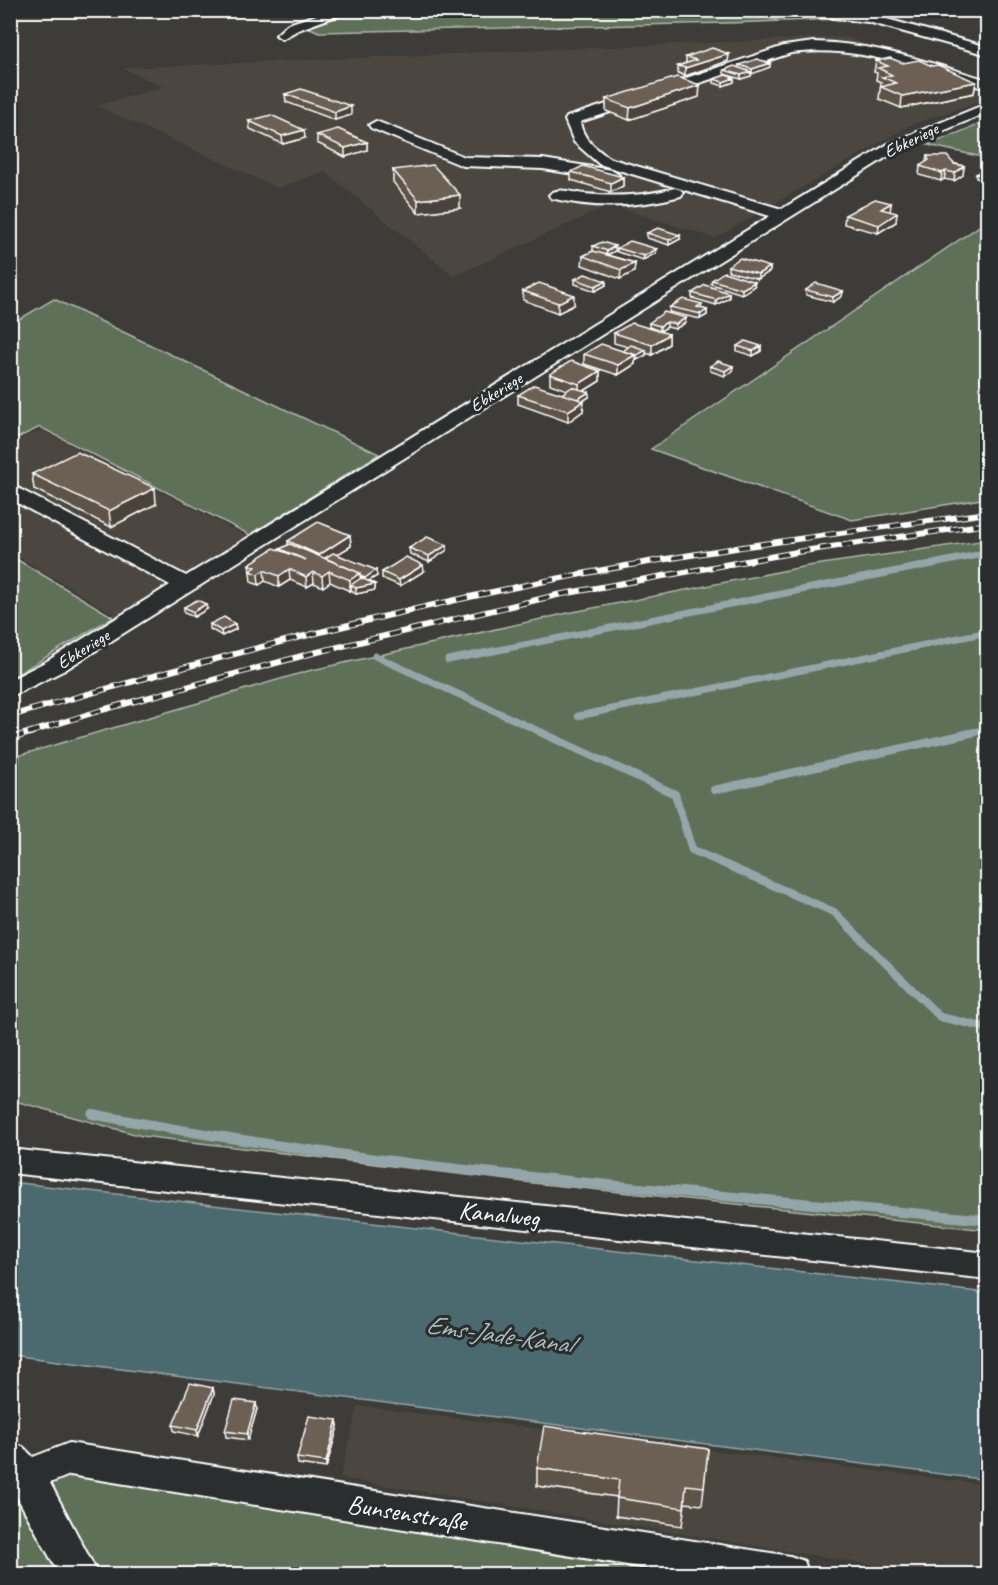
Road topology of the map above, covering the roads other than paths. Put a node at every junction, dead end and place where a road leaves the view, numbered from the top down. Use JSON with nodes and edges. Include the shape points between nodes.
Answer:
{"nodes":[{"id":1,"x":345,"y":10,"type":"edge"},
{"id":2,"x":799,"y":10,"type":"edge"},
{"id":3,"x":282,"y":35,"type":"dead end"},
{"id":4,"x":987,"y":51,"type":"edge"},
{"id":5,"x":987,"y":85,"type":"edge"},
{"id":6,"x":987,"y":107,"type":"edge"},
{"id":7,"x":376,"y":126,"type":"dead end"},
{"id":8,"x":675,"y":193,"type":"junction"},
{"id":9,"x":557,"y":195,"type":"dead end"},
{"id":10,"x":778,"y":218,"type":"junction"},
{"id":11,"x":10,"y":490,"type":"edge"},
{"id":12,"x":186,"y":585,"type":"junction"},
{"id":13,"x":10,"y":690,"type":"edge"},
{"id":14,"x":10,"y":1161,"type":"edge"},
{"id":15,"x":987,"y":1266,"type":"edge"},
{"id":16,"x":19,"y":1467,"type":"edge"},
{"id":17,"x":79,"y":1575,"type":"edge"},
{"id":18,"x":790,"y":1575,"type":"edge"}],
"edges":[{"from":1,"to":3,"type":"street","via":[[293,27]]},
{"from":2,"to":4,"type":"street","via":[[868,18]]},
{"from":5,"to":10,"type":"street","via":[[857,47],[810,45],[572,120],[573,132],[603,161]]},
{"from":6,"to":10,"type":"street","name":"Ebkeriege","via":[[893,147]]},
{"from":7,"to":8,"type":"street","via":[[463,161],[584,169]]},
{"from":8,"to":9,"type":"street","via":[[591,200]]},
{"from":8,"to":10,"type":"street"},
{"from":10,"to":12,"type":"street","name":"Ebkeriege"},
{"from":11,"to":12,"type":"street"},
{"from":12,"to":13,"type":"street","name":"Ebkeriege"},
{"from":14,"to":15,"type":"street","name":"Kanalweg"},
{"from":16,"to":17,"type":"street","name":"Bunsenstraße"},
{"from":16,"to":18,"type":"street","name":"Bunsenstraße","via":[[69,1459]]}]}
